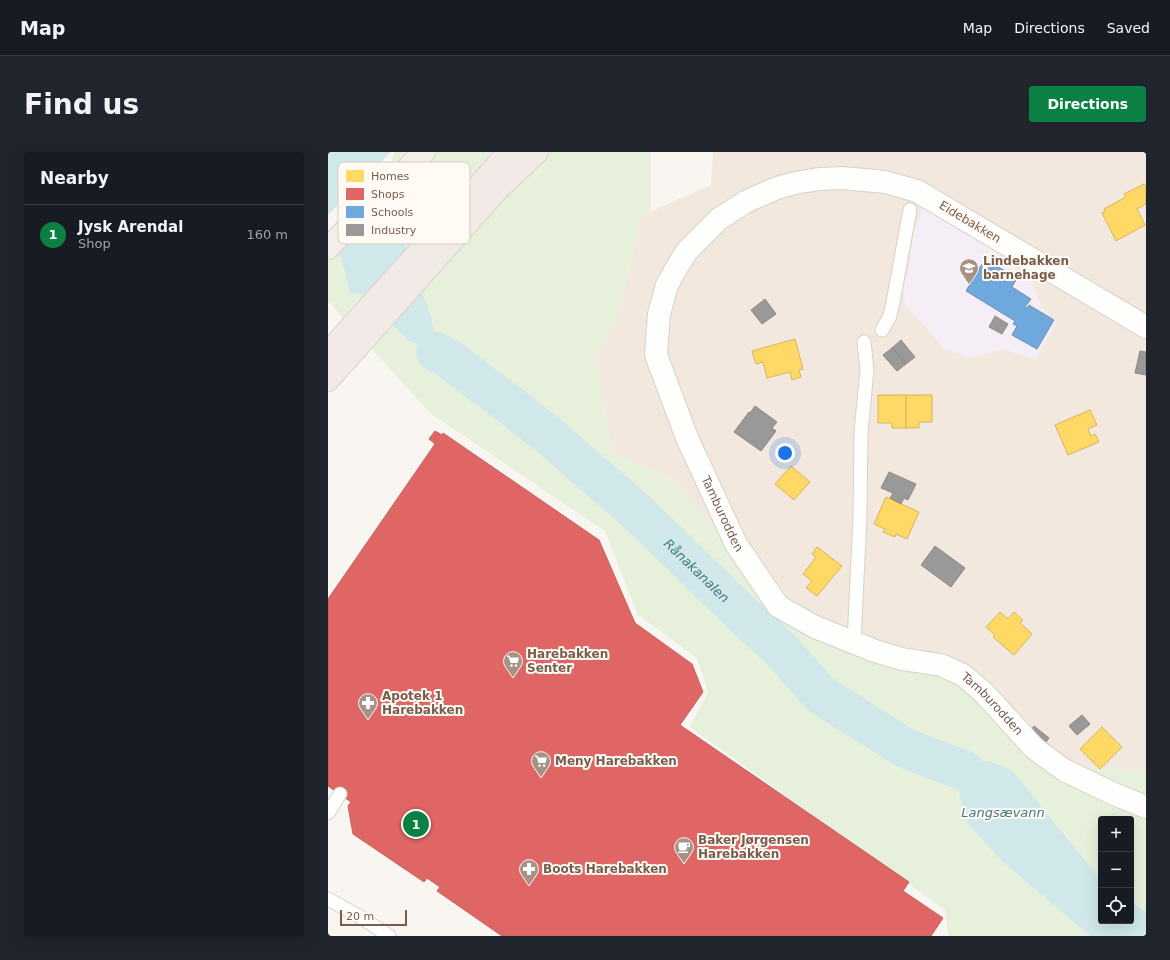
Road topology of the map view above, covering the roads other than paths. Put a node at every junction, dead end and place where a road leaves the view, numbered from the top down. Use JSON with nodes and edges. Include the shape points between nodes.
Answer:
{"nodes":[{"id":1,"x":408,"y":152,"type":"edge"},
{"id":2,"x":424,"y":152,"type":"edge"},
{"id":3,"x":509,"y":152,"type":"edge"},
{"id":4,"x":537,"y":152,"type":"edge"},
{"id":5,"x":398,"y":162,"type":"edge"},
{"id":6,"x":414,"y":162,"type":"edge"},
{"id":7,"x":913,"y":200,"type":"junction"},
{"id":8,"x":470,"y":203,"type":"edge"},
{"id":9,"x":470,"y":214,"type":"edge"},
{"id":10,"x":338,"y":223,"type":"edge"},
{"id":11,"x":328,"y":233,"type":"edge"},
{"id":12,"x":338,"y":238,"type":"edge"},
{"id":13,"x":438,"y":244,"type":"edge"},
{"id":14,"x":328,"y":248,"type":"edge"},
{"id":15,"x":1146,"y":327,"type":"edge"},
{"id":16,"x":882,"y":330,"type":"dead end"},
{"id":17,"x":864,"y":342,"type":"dead end"},
{"id":18,"x":330,"y":368,"type":"edge"},
{"id":19,"x":854,"y":642,"type":"junction"},
{"id":20,"x":340,"y":794,"type":"dead end"},
{"id":21,"x":1146,"y":807,"type":"edge"},
{"id":22,"x":328,"y":813,"type":"edge"},
{"id":23,"x":328,"y":899,"type":"edge"},
{"id":24,"x":389,"y":936,"type":"edge"}],
"edges":[{"from":1,"to":5,"type":"main road"},
{"from":2,"to":6,"type":"main road"},
{"from":3,"to":8,"type":"highway"},
{"from":4,"to":9,"type":"highway"},
{"from":7,"to":15,"type":"street","name":"Eidebakken"},
{"from":7,"to":16,"type":"lane","via":[[892,309]]},
{"from":7,"to":19,"type":"street","name":"Tamburodden","via":[[885,182],[843,178],[819,179],[776,188],[747,201],[719,219],[686,251],[667,285],[658,314],[656,355],[687,438],[736,544],[778,606],[815,627]]},
{"from":10,"to":11,"type":"main road"},
{"from":12,"to":14,"type":"main road"},
{"from":13,"to":18,"type":"highway"},
{"from":17,"to":19,"type":"lane","via":[[867,370],[861,432]]},
{"from":19,"to":21,"type":"street","name":"Tamburodden","via":[[902,659],[941,665],[963,675],[1034,748],[1064,770]]},
{"from":20,"to":22,"type":"lane"},
{"from":23,"to":24,"type":"lane"}]}
